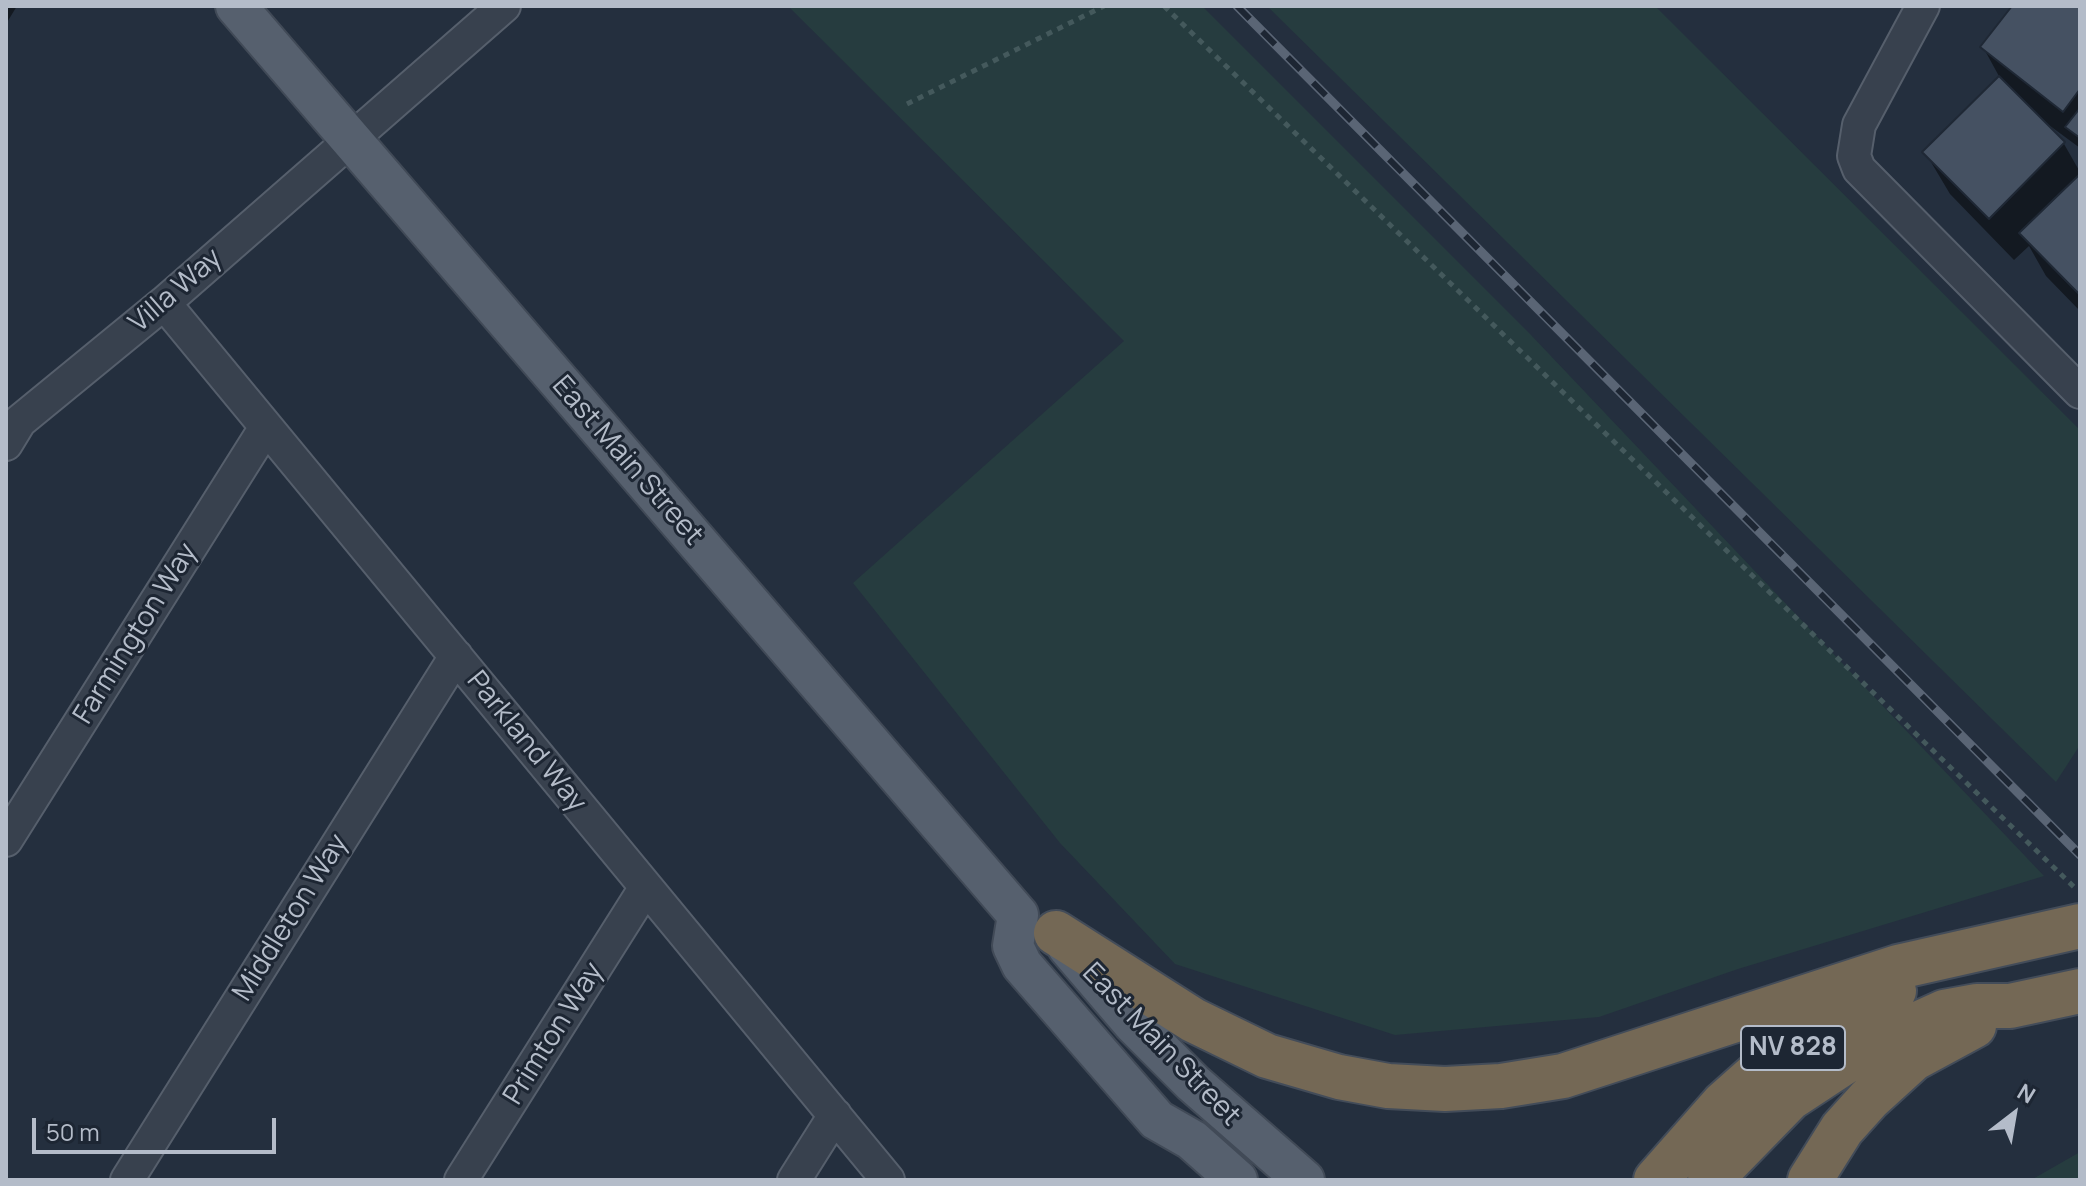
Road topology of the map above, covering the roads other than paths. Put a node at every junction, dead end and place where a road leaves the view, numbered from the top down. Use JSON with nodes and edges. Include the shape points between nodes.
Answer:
{"nodes":[{"id":1,"x":236,"y":6,"type":"edge"},
{"id":2,"x":504,"y":6,"type":"edge"},
{"id":3,"x":1923,"y":6,"type":"edge"},
{"id":4,"x":350,"y":141,"type":"junction"},
{"id":5,"x":164,"y":303,"type":"junction"},
{"id":6,"x":2080,"y":392,"type":"edge"},
{"id":7,"x":266,"y":427,"type":"junction"},
{"id":8,"x":6,"y":444,"type":"edge"},
{"id":9,"x":456,"y":656,"type":"junction"},
{"id":10,"x":6,"y":840,"type":"edge"},
{"id":11,"x":646,"y":887,"type":"junction"},
{"id":12,"x":1037,"y":924,"type":"junction"},
{"id":13,"x":2080,"y":926,"type":"edge"},
{"id":14,"x":1959,"y":955,"type":"junction"},
{"id":15,"x":2080,"y":991,"type":"edge"},
{"id":16,"x":2010,"y":1006,"type":"junction"},
{"id":17,"x":835,"y":1115,"type":"junction"},
{"id":18,"x":1157,"y":1120,"type":"junction"},
{"id":19,"x":127,"y":1180,"type":"edge"},
{"id":20,"x":461,"y":1180,"type":"edge"},
{"id":21,"x":794,"y":1180,"type":"edge"},
{"id":22,"x":888,"y":1180,"type":"edge"},
{"id":23,"x":1195,"y":1180,"type":"edge"},
{"id":24,"x":1237,"y":1180,"type":"edge"},
{"id":25,"x":1304,"y":1180,"type":"edge"},
{"id":26,"x":1656,"y":1180,"type":"edge"},
{"id":27,"x":1710,"y":1180,"type":"edge"},
{"id":28,"x":1810,"y":1180,"type":"edge"}],
"edges":[{"from":1,"to":4,"type":"main road","name":"East Main Street"},
{"from":2,"to":4,"type":"street","name":"Villa Way"},
{"from":3,"to":6,"type":"street","via":[[1859,125],[1854,156],[1859,169]]},
{"from":4,"to":5,"type":"street","name":"Villa Way"},
{"from":4,"to":12,"type":"main road","name":"East Main Street"},
{"from":5,"to":7,"type":"street","name":"Parkland Way"},
{"from":5,"to":8,"type":"street","name":"Villa Way","via":[[20,421]]},
{"from":7,"to":9,"type":"street","name":"Parkland Way"},
{"from":7,"to":10,"type":"street","name":"Farmington Way"},
{"from":9,"to":11,"type":"street","name":"Parkland Way"},
{"from":9,"to":19,"type":"street","name":"Middleton Way"},
{"from":11,"to":17,"type":"street","name":"Parkland Way"},
{"from":11,"to":20,"type":"street","name":"Primton Way"},
{"from":12,"to":14,"type":"highway","via":[[1193,1020],[1267,1056],[1376,1084],[1445,1089],[1563,1076],[1898,967]]},
{"from":12,"to":18,"type":"main road","name":"East Main Street","via":[[1013,946],[1022,965]]},
{"from":12,"to":25,"type":"main road","name":"East Main Street","via":[[1193,1083]]},
{"from":13,"to":14,"type":"highway"},
{"from":14,"to":26,"type":"highway","number":"NV 828","via":[[1823,1029],[1759,1072]]},
{"from":15,"to":16,"type":"highway"},
{"from":16,"to":27,"type":"highway","via":[[1944,1012],[1869,1046],[1790,1098]]},
{"from":16,"to":28,"type":"highway","via":[[1913,1059],[1842,1129]]},
{"from":17,"to":21,"type":"street"},
{"from":17,"to":22,"type":"street","name":"Parkland Way"},
{"from":18,"to":23,"type":"main road","via":[[1166,1142]]},
{"from":18,"to":24,"type":"main road","name":"East Main Street","via":[[1192,1140]]}]}
